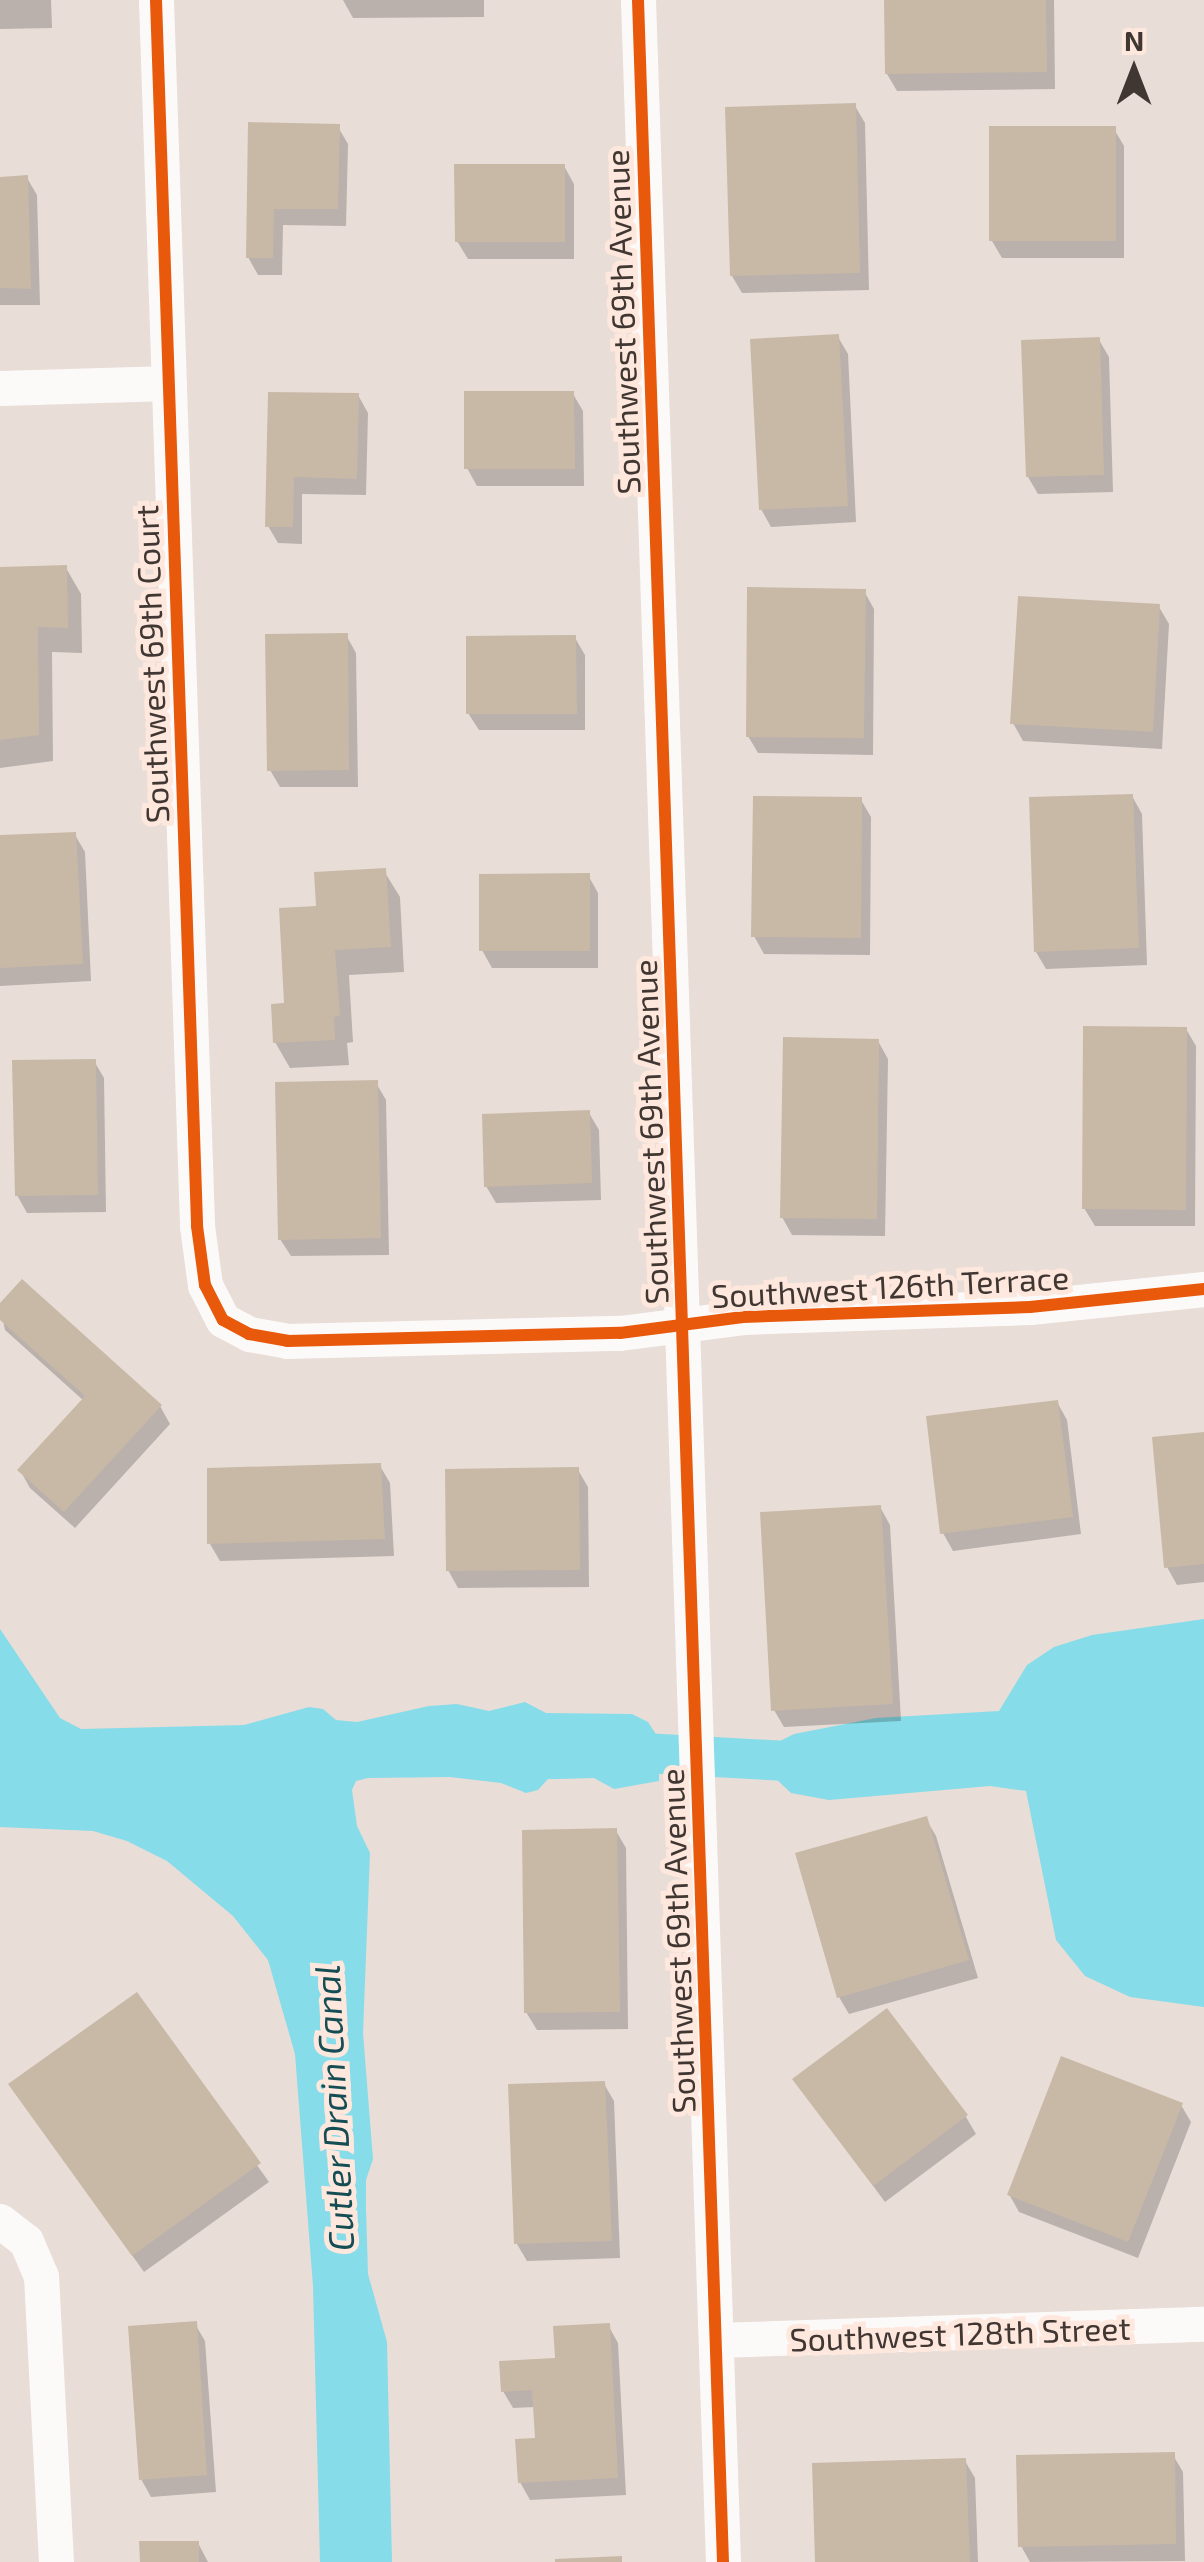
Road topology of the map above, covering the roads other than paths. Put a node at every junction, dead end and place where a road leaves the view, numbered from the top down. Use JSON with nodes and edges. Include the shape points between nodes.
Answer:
{"nodes":[{"id":1,"x":156,"y":0,"type":"edge"},
{"id":2,"x":638,"y":0,"type":"edge"},
{"id":3,"x":169,"y":383,"type":"junction"},
{"id":4,"x":0,"y":388,"type":"edge"},
{"id":5,"x":1204,"y":1289,"type":"edge"},
{"id":6,"x":224,"y":1320,"type":"joint"},
{"id":7,"x":685,"y":1326,"type":"junction"},
{"id":8,"x":13,"y":2231,"type":"edge"},
{"id":9,"x":1204,"y":2324,"type":"edge"},
{"id":10,"x":716,"y":2340,"type":"junction"},
{"id":11,"x":56,"y":2562,"type":"edge"},
{"id":12,"x":723,"y":2562,"type":"edge"}],
"edges":[{"from":1,"to":3,"type":"street","name":"Southwest 69th Court"},
{"from":2,"to":7,"type":"street","name":"Southwest 69th Avenue"},
{"from":3,"to":4,"type":"street"},
{"from":3,"to":6,"type":"street","name":"Southwest 69th Court","via":[[198,1248],[205,1285]]},
{"from":5,"to":7,"type":"street","name":"Southwest 126th Terrace","via":[[1030,1307],[743,1317]]},
{"from":6,"to":7,"type":"street","name":"Southwest 126th Terrace","via":[[266,1338],[334,1342]]},
{"from":7,"to":10,"type":"street","name":"Southwest 69th Avenue"},
{"from":8,"to":11,"type":"street","via":[[38,2266],[44,2300]]},
{"from":9,"to":10,"type":"street","name":"Southwest 128th Street"},
{"from":10,"to":12,"type":"street","name":"Southwest 69th Avenue"}]}
